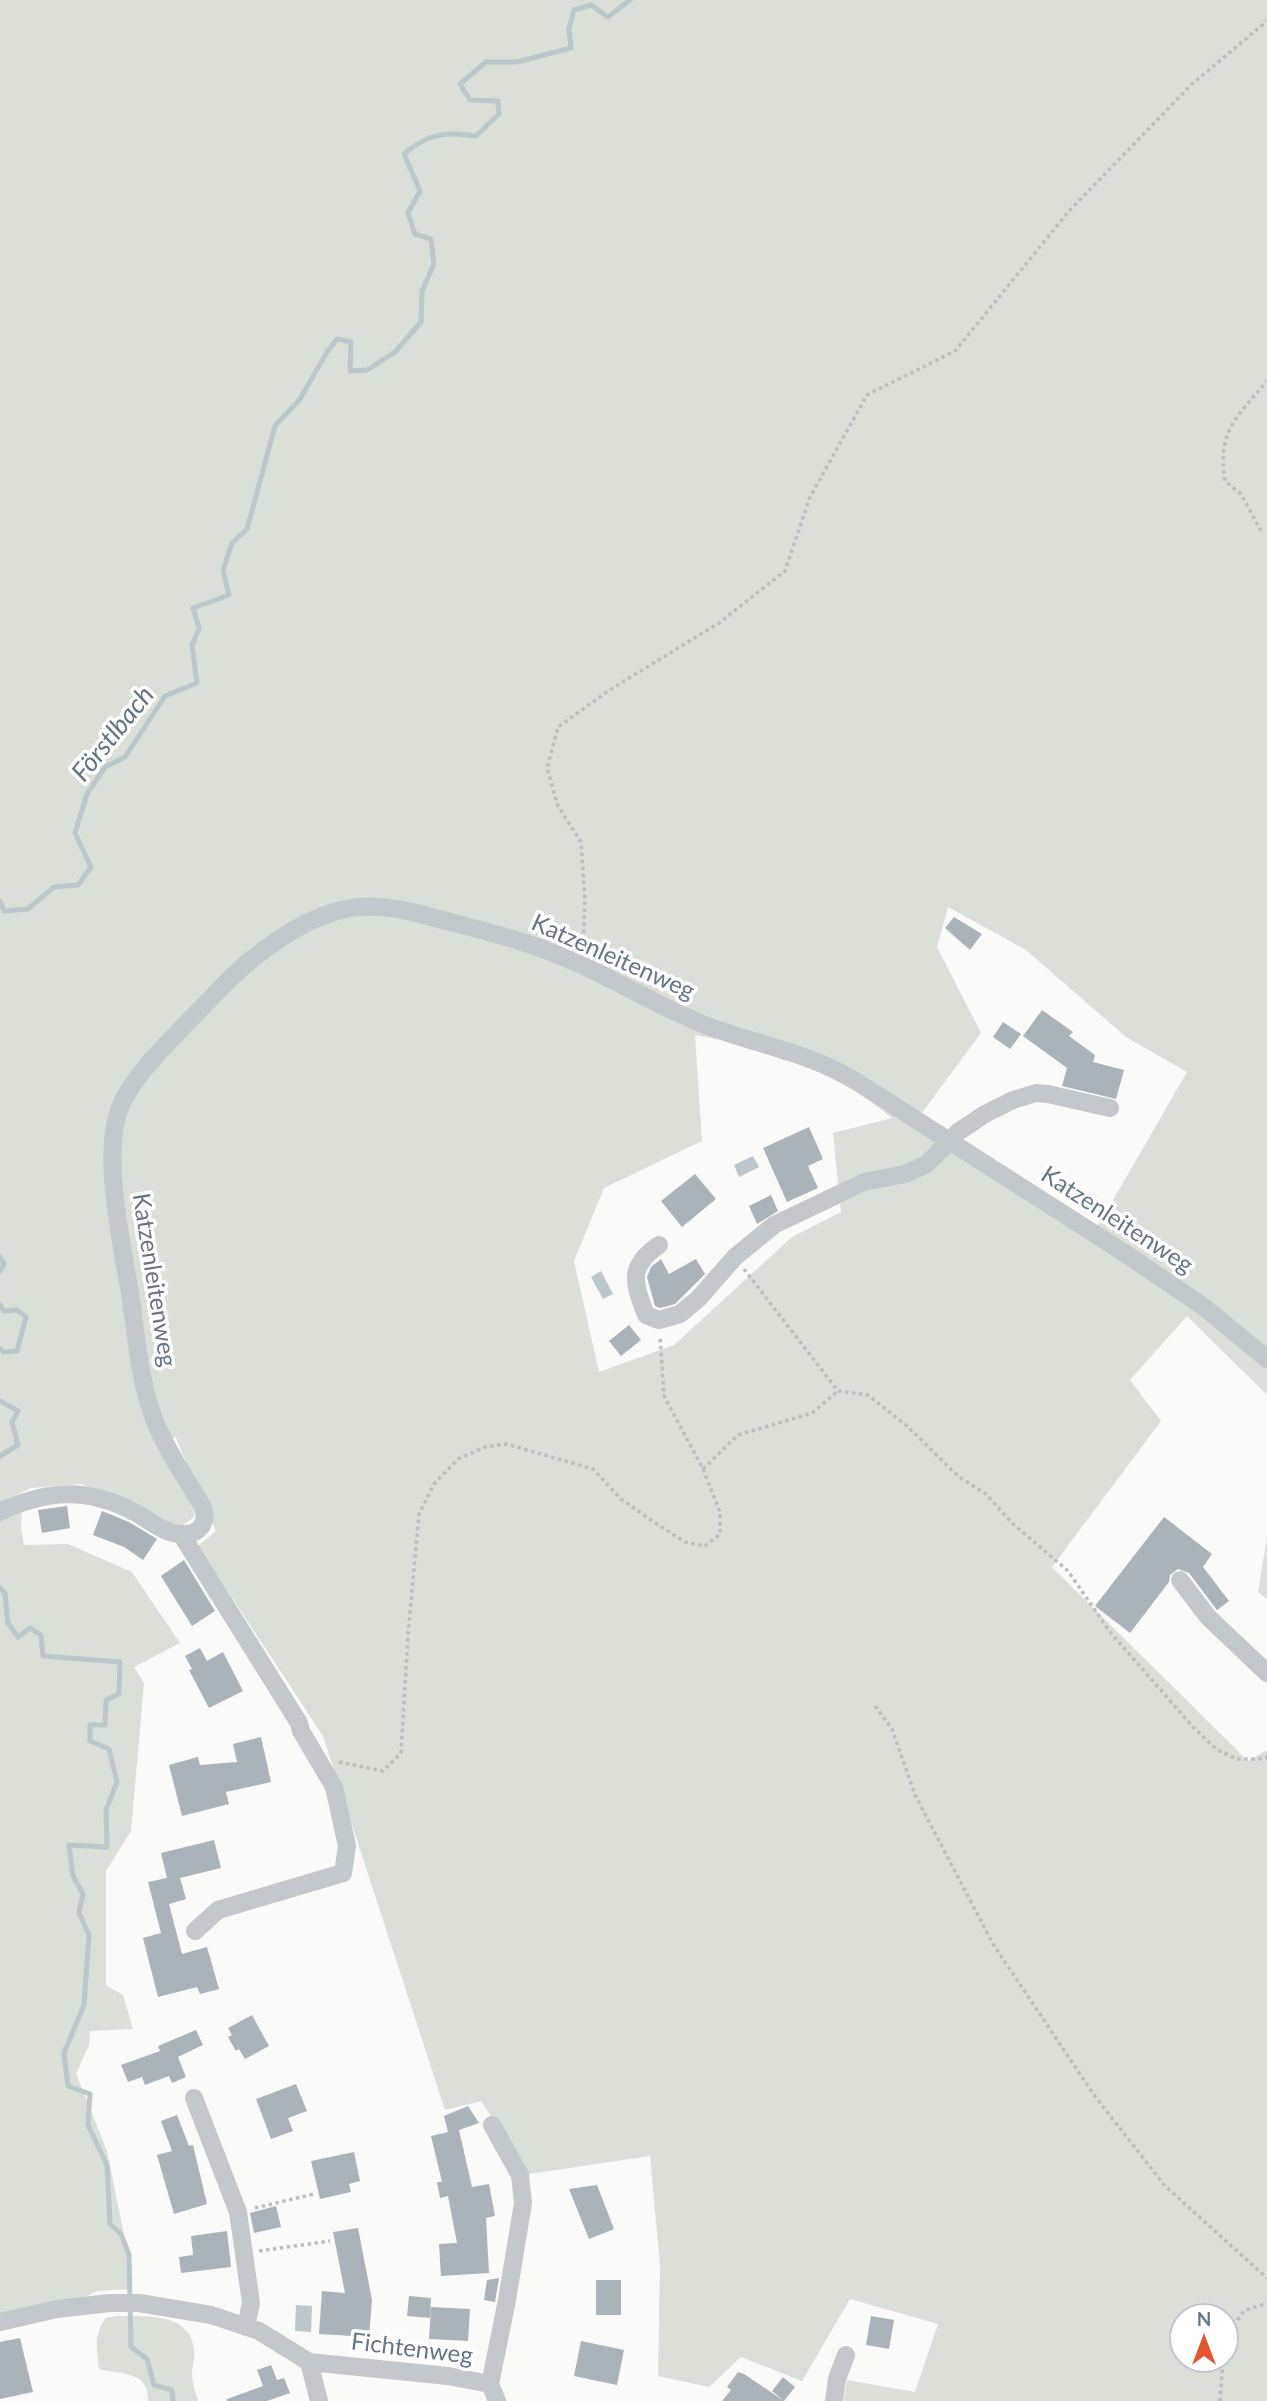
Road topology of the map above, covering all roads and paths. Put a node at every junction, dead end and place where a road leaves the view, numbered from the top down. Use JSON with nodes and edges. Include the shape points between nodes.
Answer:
{"nodes":[{"id":1,"x":1267,"y":21,"type":"edge"},
{"id":2,"x":1267,"y":381,"type":"edge"},
{"id":3,"x":1261,"y":531,"type":"dead end"},
{"id":4,"x":582,"y":966,"type":"junction"},
{"id":5,"x":1110,"y":1108,"type":"dead end"},
{"id":6,"x":949,"y":1140,"type":"junction"},
{"id":7,"x":659,"y":1245,"type":"dead end"},
{"id":8,"x":735,"y":1257,"type":"junction"},
{"id":9,"x":659,"y":1320,"type":"junction"},
{"id":10,"x":1267,"y":1359,"type":"edge"},
{"id":11,"x":838,"y":1391,"type":"junction"},
{"id":12,"x":703,"y":1469,"type":"junction"},
{"id":13,"x":0,"y":1512,"type":"edge"},
{"id":14,"x":181,"y":1534,"type":"junction"},
{"id":15,"x":1180,"y":1580,"type":"dead end"},
{"id":16,"x":1267,"y":1673,"type":"edge"},
{"id":17,"x":875,"y":1706,"type":"dead end"},
{"id":18,"x":1267,"y":1756,"type":"edge"},
{"id":19,"x":317,"y":1758,"type":"junction"},
{"id":20,"x":195,"y":1931,"type":"dead end"},
{"id":21,"x":194,"y":2098,"type":"dead end"},
{"id":22,"x":492,"y":2125,"type":"dead end"},
{"id":23,"x":314,"y":2194,"type":"dead end"},
{"id":24,"x":238,"y":2212,"type":"junction"},
{"id":25,"x":330,"y":2241,"type":"dead end"},
{"id":26,"x":245,"y":2253,"type":"junction"},
{"id":27,"x":1267,"y":2278,"type":"edge"},
{"id":28,"x":1267,"y":2303,"type":"edge"},
{"id":29,"x":1239,"y":2318,"type":"edge"},
{"id":30,"x":0,"y":2322,"type":"edge"},
{"id":31,"x":246,"y":2327,"type":"junction"},
{"id":32,"x":846,"y":2355,"type":"dead end"},
{"id":33,"x":309,"y":2362,"type":"junction"},
{"id":34,"x":1222,"y":2373,"type":"edge"},
{"id":35,"x":494,"y":2393,"type":"edge"},
{"id":36,"x":319,"y":2401,"type":"edge"},
{"id":37,"x":834,"y":2401,"type":"edge"},
{"id":38,"x":1220,"y":2401,"type":"edge"}],
"edges":[{"from":1,"to":4,"type":"path","via":[[1191,85],[1070,210],[955,351],[867,395],[810,497],[785,570],[719,623],[558,727],[547,768],[558,806],[581,842],[585,900]]},
{"from":2,"to":3,"type":"path","via":[[1229,426],[1222,459],[1225,481],[1241,494]]},
{"from":4,"to":6,"type":"street","name":"Katzenleitenweg","via":[[700,1023],[817,1060]]},
{"from":4,"to":14,"type":"street","name":"Katzenleitenweg","via":[[508,938],[426,915],[377,906],[337,911],[304,925],[250,960],[128,1091],[117,1116],[113,1174],[142,1372],[156,1423],[206,1519],[194,1533]]},
{"from":5,"to":6,"type":"street","via":[[1036,1093],[985,1114]]},
{"from":6,"to":8,"type":"street","via":[[927,1164],[905,1174],[864,1182],[774,1225]]},
{"from":6,"to":10,"type":"street","name":"Katzenleitenweg","via":[[1204,1307]]},
{"from":7,"to":9,"type":"street","via":[[645,1254],[636,1268],[636,1290],[646,1315]]},
{"from":8,"to":9,"type":"street","via":[[690,1306]]},
{"from":8,"to":11,"type":"path"},
{"from":9,"to":12,"type":"path","via":[[664,1396]]},
{"from":11,"to":12,"type":"path","via":[[813,1413],[738,1435]]},
{"from":11,"to":18,"type":"path","via":[[868,1395],[958,1476],[986,1494],[1068,1571],[1110,1632],[1216,1749],[1237,1759]]},
{"from":12,"to":19,"type":"path","via":[[720,1512],[720,1534],[705,1546],[685,1542],[651,1520],[621,1499],[593,1469],[506,1444],[458,1459],[434,1484],[419,1514],[401,1753],[383,1771]]},
{"from":13,"to":14,"type":"street","via":[[38,1497],[72,1494],[120,1505],[160,1528]]},
{"from":14,"to":19,"type":"street"},
{"from":15,"to":16,"type":"street","via":[[1208,1617]]},
{"from":17,"to":27,"type":"path","via":[[892,1729],[915,1795],[993,1944],[1094,2095],[1165,2186]]},
{"from":19,"to":20,"type":"street","via":[[337,1799],[347,1846],[344,1873],[218,1910]]},
{"from":21,"to":24,"type":"street"},
{"from":22,"to":35,"type":"street","via":[[520,2175],[523,2203]]},
{"from":23,"to":24,"type":"path"},
{"from":24,"to":26,"type":"street"},
{"from":25,"to":26,"type":"path"},
{"from":26,"to":31,"type":"street","via":[[251,2303]]},
{"from":28,"to":29,"type":"path","via":[[1244,2311]]},
{"from":30,"to":31,"type":"street","via":[[109,2303],[211,2315]]},
{"from":31,"to":33,"type":"street"},
{"from":32,"to":37,"type":"street"},
{"from":33,"to":35,"type":"street","name":"Fichtenweg","via":[[448,2376]]},
{"from":33,"to":36,"type":"street"},
{"from":34,"to":38,"type":"path"}]}
